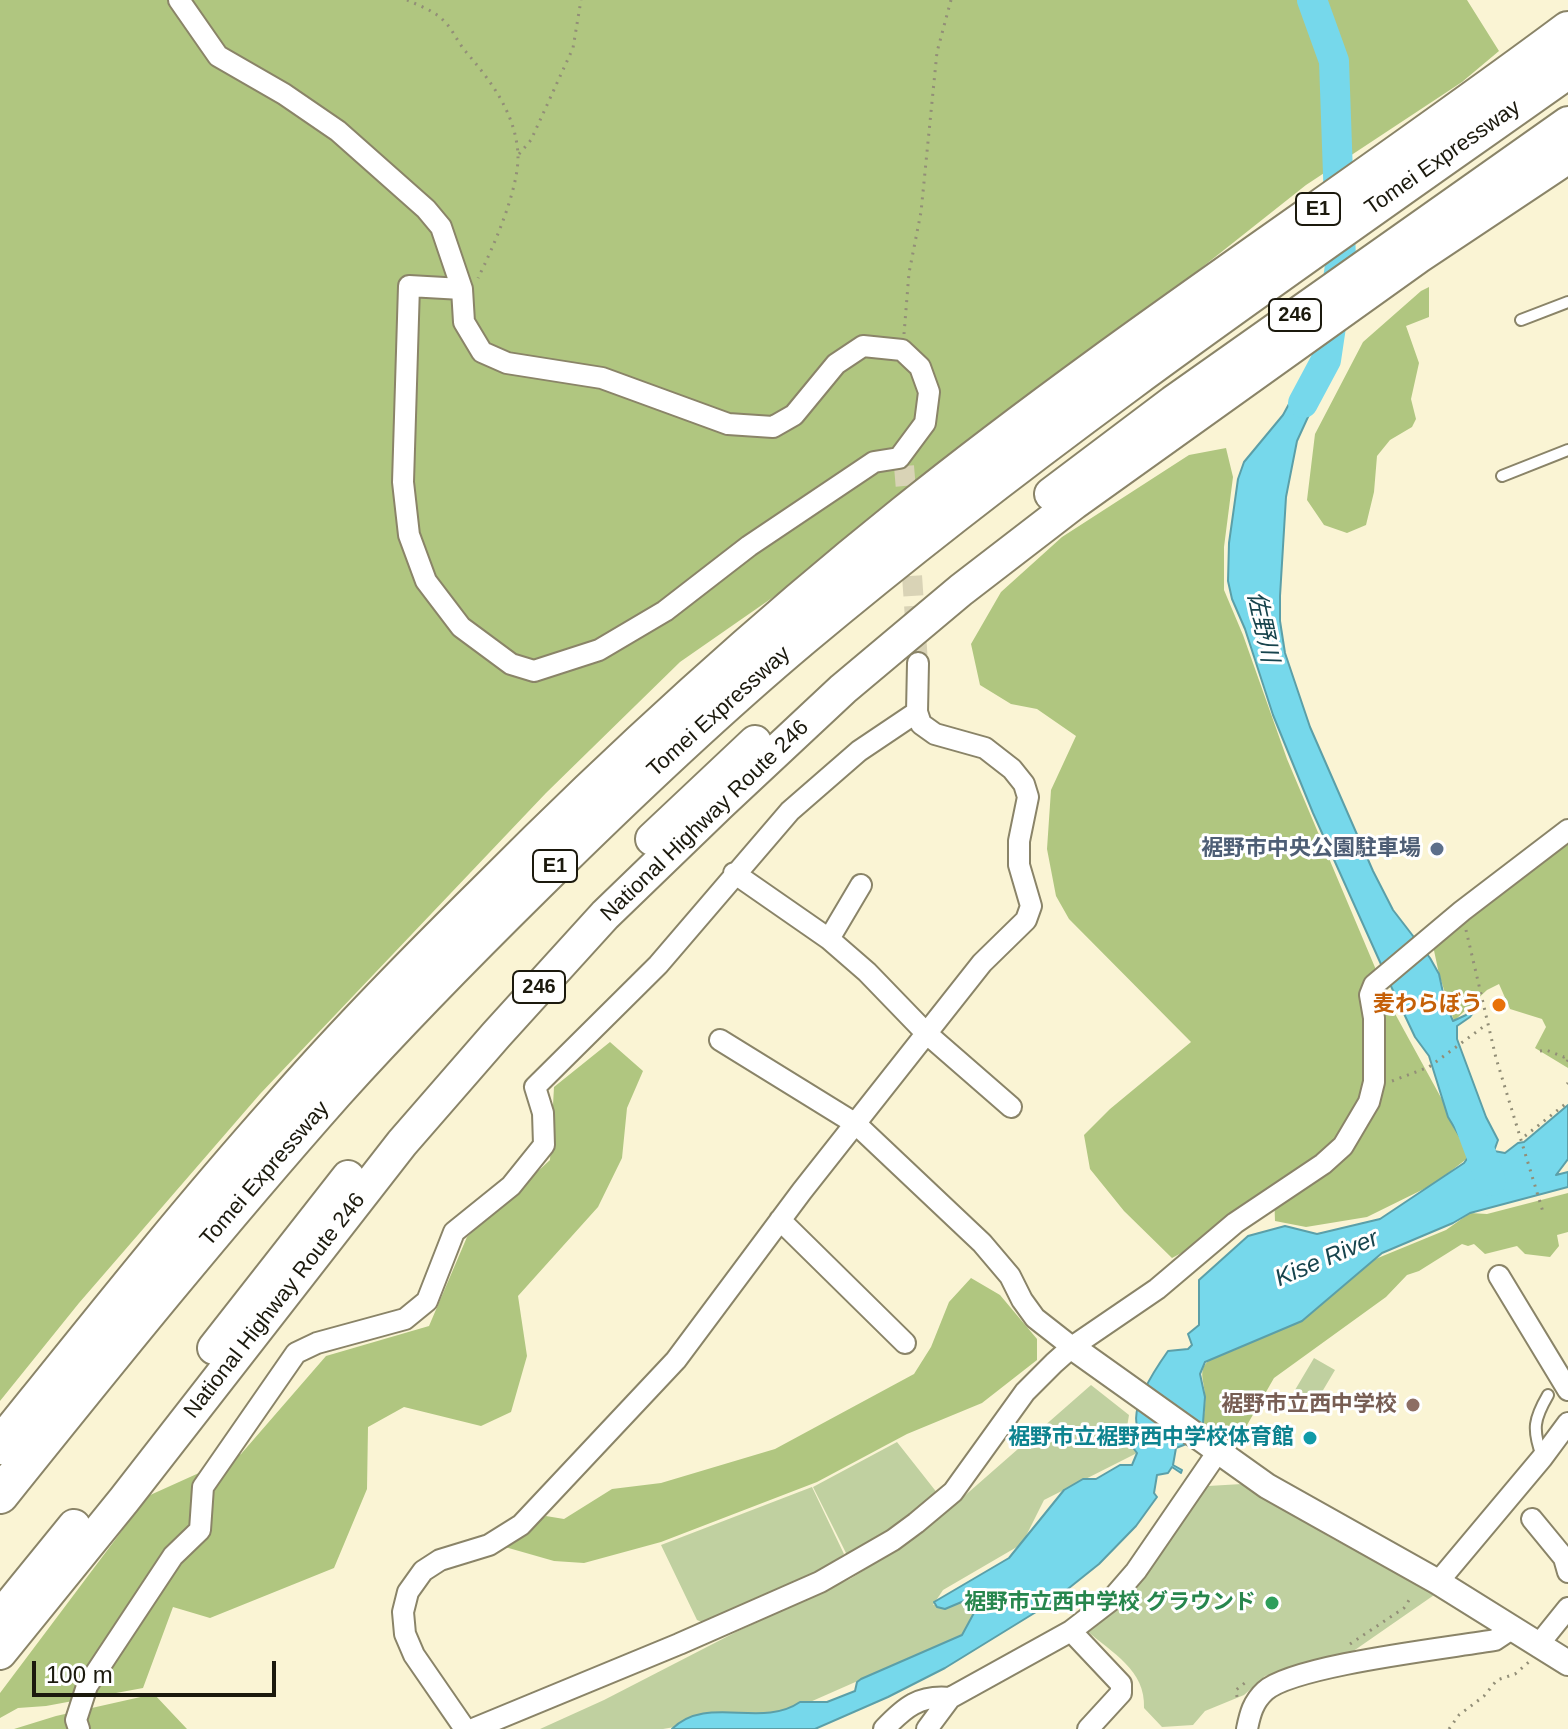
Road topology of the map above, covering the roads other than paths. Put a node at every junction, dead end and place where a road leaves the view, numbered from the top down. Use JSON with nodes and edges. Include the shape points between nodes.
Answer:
{"nodes":[{"id":1,"x":179,"y":0,"type":"edge"},
{"id":2,"x":1568,"y":30,"type":"edge"},
{"id":3,"x":1568,"y":70,"type":"edge"},
{"id":4,"x":1568,"y":123,"type":"edge"},
{"id":5,"x":1568,"y":157,"type":"edge"},
{"id":6,"x":1418,"y":242,"type":"junction"},
{"id":7,"x":468,"y":287,"type":"junction"},
{"id":8,"x":1568,"y":302,"type":"edge"},
{"id":9,"x":1521,"y":320,"type":"dead end"},
{"id":10,"x":1179,"y":414,"type":"junction"},
{"id":11,"x":1568,"y":450,"type":"edge"},
{"id":12,"x":1502,"y":476,"type":"dead end"},
{"id":13,"x":918,"y":663,"type":"tunnel mouth"},
{"id":14,"x":917,"y":712,"type":"junction"},
{"id":15,"x":1568,"y":830,"type":"edge"},
{"id":16,"x":734,"y":873,"type":"junction"},
{"id":17,"x":861,"y":885,"type":"dead end"},
{"id":18,"x":829,"y":939,"type":"junction"},
{"id":19,"x":926,"y":1033,"type":"junction"},
{"id":20,"x":720,"y":1040,"type":"dead end"},
{"id":21,"x":1011,"y":1107,"type":"dead end"},
{"id":22,"x":856,"y":1124,"type":"junction"},
{"id":23,"x":780,"y":1220,"type":"junction"},
{"id":24,"x":1499,"y":1276,"type":"dead end"},
{"id":25,"x":905,"y":1343,"type":"dead end"},
{"id":26,"x":1072,"y":1347,"type":"junction"},
{"id":27,"x":1558,"y":1392,"type":"edge"},
{"id":28,"x":1568,"y":1423,"type":"edge"},
{"id":29,"x":0,"y":1446,"type":"edge"},
{"id":30,"x":1214,"y":1450,"type":"junction"},
{"id":31,"x":1542,"y":1458,"type":"junction"},
{"id":32,"x":0,"y":1495,"type":"edge"},
{"id":33,"x":1532,"y":1519,"type":"dead end"},
{"id":34,"x":1567,"y":1561,"type":"edge"},
{"id":35,"x":1438,"y":1582,"type":"junction"},
{"id":36,"x":1568,"y":1608,"type":"edge"},
{"id":37,"x":0,"y":1617,"type":"edge"},
{"id":38,"x":1513,"y":1628,"type":"junction"},
{"id":39,"x":1071,"y":1631,"type":"junction"},
{"id":40,"x":1542,"y":1646,"type":"junction"},
{"id":41,"x":0,"y":1653,"type":"edge"},
{"id":42,"x":1568,"y":1663,"type":"edge"},
{"id":43,"x":950,"y":1698,"type":"junction"},
{"id":44,"x":79,"y":1729,"type":"edge"},
{"id":45,"x":465,"y":1729,"type":"edge"},
{"id":46,"x":473,"y":1729,"type":"edge"},
{"id":47,"x":884,"y":1729,"type":"edge"},
{"id":48,"x":927,"y":1729,"type":"edge"},
{"id":49,"x":1088,"y":1729,"type":"edge"},
{"id":50,"x":1247,"y":1729,"type":"edge"}],
"edges":[{"from":1,"to":7,"type":"street","via":[[218,56],[338,131],[426,209],[441,227]]},
{"from":2,"to":29,"type":"highway","name":"Tomei Expressway","number":"E1","via":[[1049,402],[905,513],[740,653],[557,820],[280,1107]]},
{"from":3,"to":32,"type":"highway","name":"Tomei Expressway","number":"E1","via":[[1007,473],[800,640],[672,753],[436,983],[336,1091]]},
{"from":4,"to":6,"type":"highway","name":"National Highway Route 246","number":"246"},
{"from":5,"to":6,"type":"highway","name":"National Highway Route 246","number":"246"},
{"from":6,"to":10,"type":"highway","name":"National Highway Route 246","number":"246"},
{"from":7,"to":7,"type":"street","via":[[409,286],[403,482],[409,535],[426,581],[461,627],[511,664],[534,671],[599,650],[665,611],[749,546],[874,462],[902,462],[925,423],[929,392],[920,367],[902,350],[863,346],[836,364],[794,415],[773,427],[728,424],[602,378],[507,363],[482,352],[464,322]]},
{"from":8,"to":9,"type":"lane"},
{"from":10,"to":37,"type":"highway","name":"National Highway Route 246","number":"246","via":[[954,568],[829,672],[590,899],[388,1126]]},
{"from":10,"to":41,"type":"highway","name":"National Highway Route 246","number":"246","via":[[843,689],[605,915],[402,1143]]},
{"from":11,"to":12,"type":"lane"},
{"from":13,"to":14,"type":"street"},
{"from":14,"to":16,"type":"street","via":[[859,751],[790,811]]},
{"from":14,"to":19,"type":"street","via":[[928,731],[985,748],[1012,769],[1028,797],[1019,841],[1019,865],[1031,906],[1026,920],[982,963]]},
{"from":15,"to":26,"type":"street","via":[[1374,985],[1374,1082],[1369,1102],[1343,1146],[1235,1223],[1157,1289]]},
{"from":16,"to":18,"type":"street"},
{"from":16,"to":44,"type":"street","via":[[658,965],[535,1087],[544,1145],[511,1186],[454,1232],[427,1301],[405,1319],[296,1353],[203,1487],[200,1530],[173,1556],[87,1686],[76,1720]]},
{"from":17,"to":18,"type":"street"},
{"from":18,"to":19,"type":"street"},
{"from":19,"to":21,"type":"street"},
{"from":19,"to":22,"type":"street"},
{"from":20,"to":22,"type":"street"},
{"from":22,"to":23,"type":"street"},
{"from":22,"to":26,"type":"street","via":[[982,1243],[1035,1318]]},
{"from":23,"to":25,"type":"street"},
{"from":23,"to":45,"type":"street","via":[[676,1360],[521,1525],[489,1545],[440,1560],[423,1571],[408,1592],[405,1634]]},
{"from":24,"to":27,"type":"street"},
{"from":26,"to":30,"type":"street"},
{"from":26,"to":46,"type":"street","via":[[1025,1392],[953,1492],[893,1540],[820,1582]]},
{"from":27,"to":31,"type":"lane","via":[[1535,1421]]},
{"from":28,"to":31,"type":"street"},
{"from":30,"to":35,"type":"street","via":[[1267,1486]]},
{"from":30,"to":39,"type":"street","via":[[1136,1571],[1110,1601]]},
{"from":31,"to":35,"type":"street"},
{"from":33,"to":34,"type":"street"},
{"from":35,"to":38,"type":"street"},
{"from":36,"to":40,"type":"street"},
{"from":38,"to":40,"type":"street"},
{"from":38,"to":50,"type":"street","via":[[1495,1640],[1285,1679],[1256,1700]]},
{"from":39,"to":43,"type":"street"},
{"from":39,"to":49,"type":"street","via":[[1121,1684],[1121,1693]]},
{"from":40,"to":42,"type":"street"},
{"from":43,"to":47,"type":"street","via":[[930,1696]]},
{"from":43,"to":48,"type":"street"}]}
